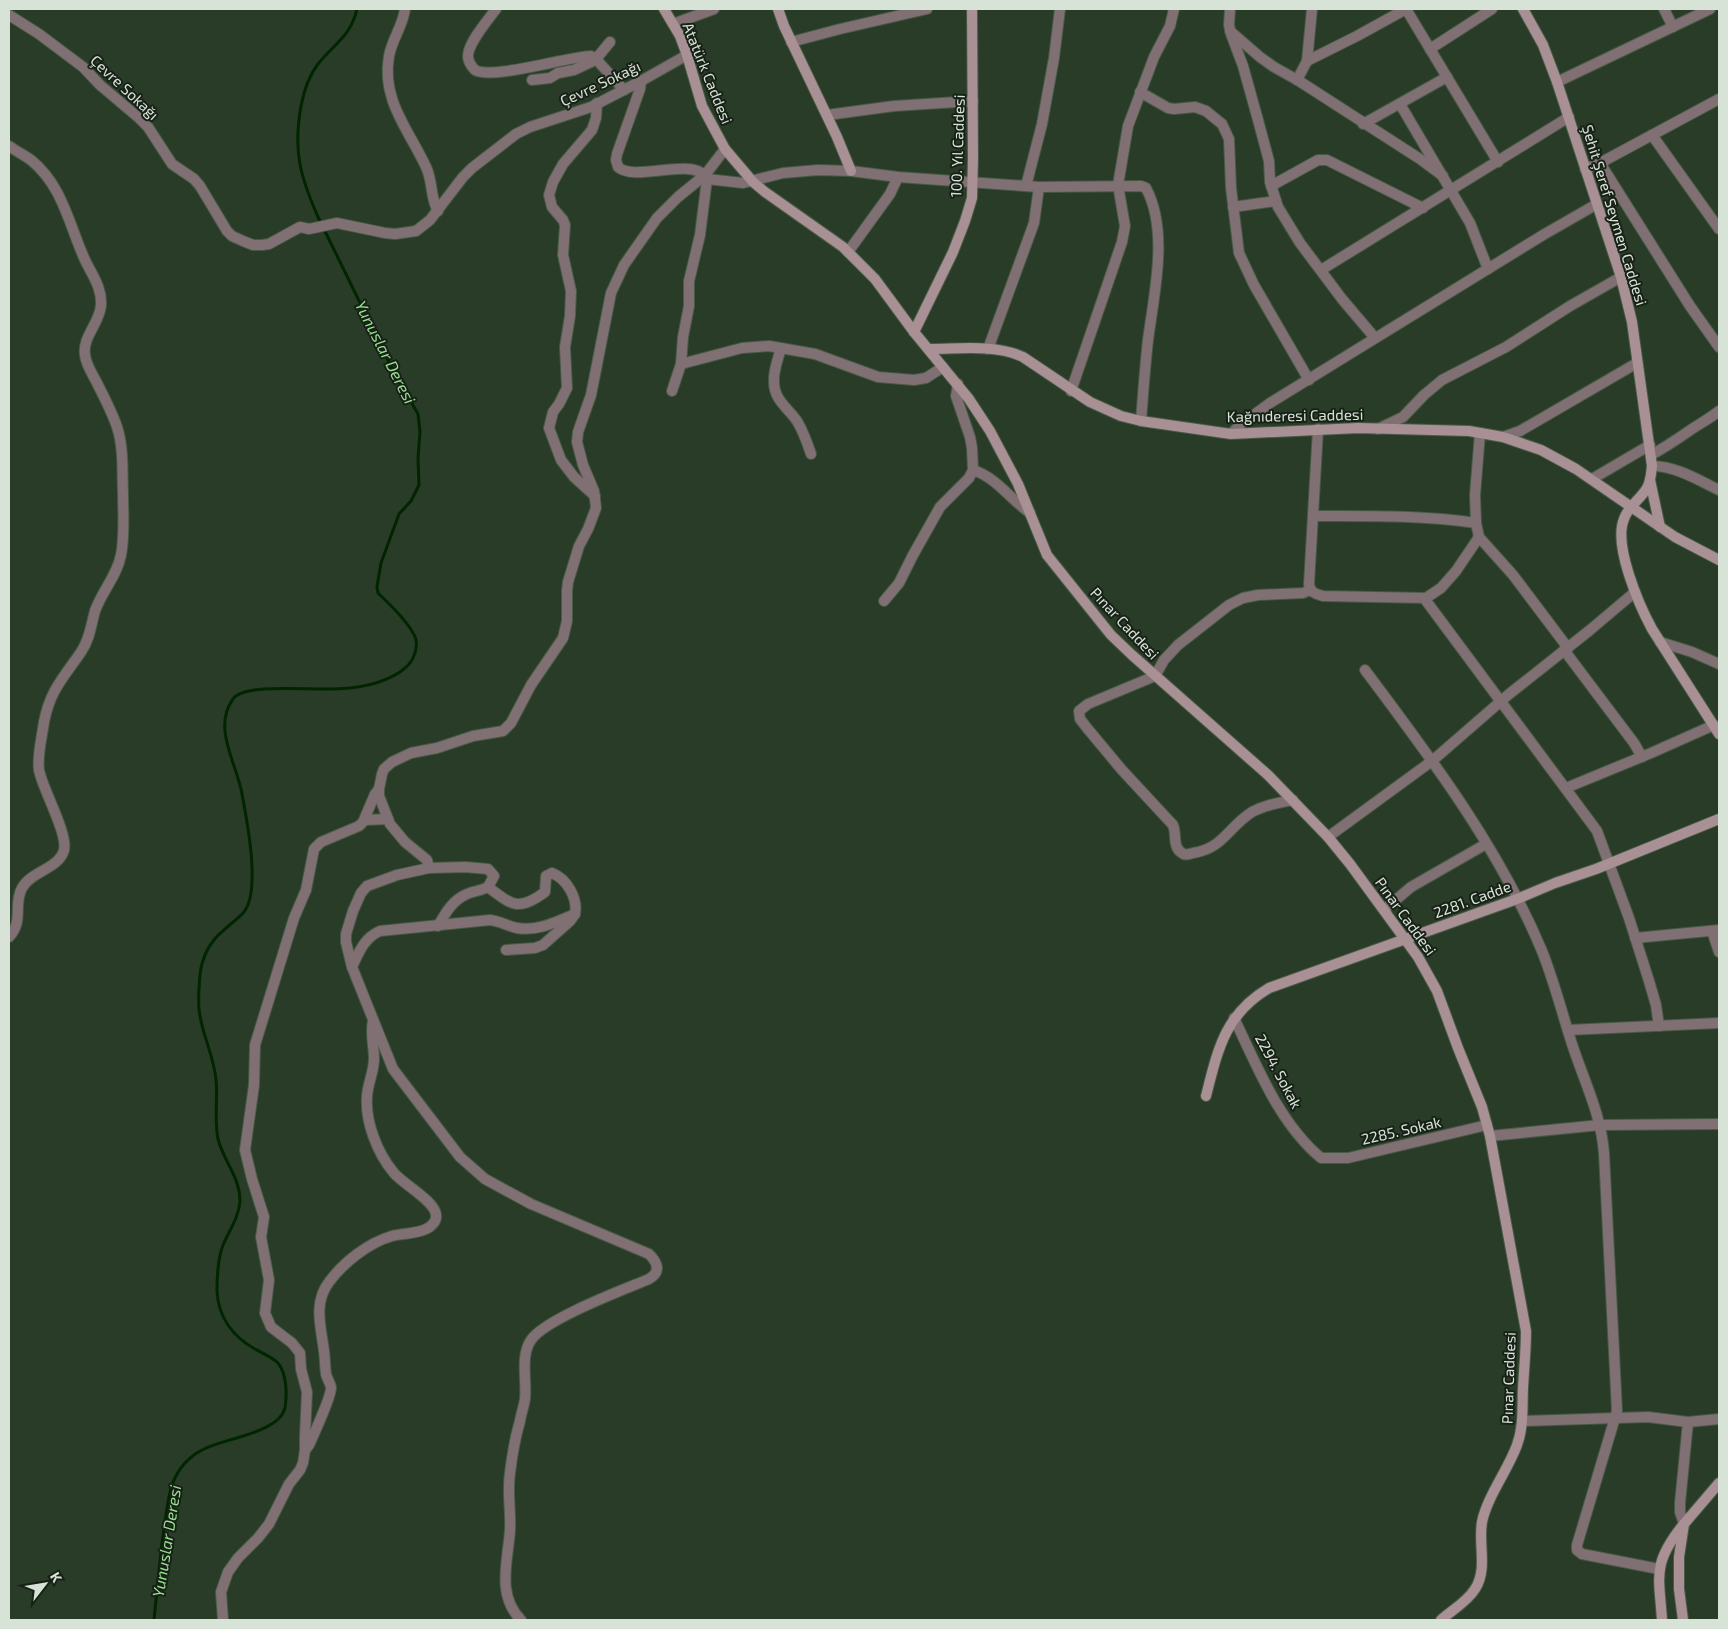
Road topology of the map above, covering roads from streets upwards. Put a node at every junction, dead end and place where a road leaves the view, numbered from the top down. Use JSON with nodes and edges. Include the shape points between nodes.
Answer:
{"nodes":[{"id":1,"x":405,"y":9,"type":"edge"},
{"id":2,"x":496,"y":9,"type":"edge"},
{"id":3,"x":664,"y":9,"type":"edge"},
{"id":4,"x":714,"y":9,"type":"edge"},
{"id":5,"x":778,"y":9,"type":"edge"},
{"id":6,"x":927,"y":9,"type":"edge"},
{"id":7,"x":972,"y":9,"type":"edge"},
{"id":8,"x":1060,"y":9,"type":"edge"},
{"id":9,"x":1174,"y":9,"type":"edge"},
{"id":10,"x":1230,"y":9,"type":"edge"},
{"id":11,"x":1312,"y":9,"type":"edge"},
{"id":12,"x":1406,"y":9,"type":"edge"},
{"id":13,"x":1492,"y":9,"type":"edge"},
{"id":14,"x":1523,"y":9,"type":"edge"},
{"id":15,"x":1664,"y":9,"type":"edge"},
{"id":16,"x":1710,"y":9,"type":"edge"},
{"id":17,"x":9,"y":15,"type":"edge"},
{"id":18,"x":673,"y":24,"type":"junction"},
{"id":19,"x":1673,"y":27,"type":"junction"},
{"id":20,"x":1230,"y":31,"type":"junction"},
{"id":21,"x":610,"y":42,"type":"dead end"},
{"id":22,"x":791,"y":42,"type":"junction"},
{"id":23,"x":1430,"y":49,"type":"junction"},
{"id":24,"x":687,"y":55,"type":"junction"},
{"id":25,"x":596,"y":59,"type":"junction"},
{"id":26,"x":1307,"y":61,"type":"junction"},
{"id":27,"x":1447,"y":77,"type":"junction"},
{"id":28,"x":532,"y":80,"type":"dead end"},
{"id":29,"x":1297,"y":80,"type":"junction"},
{"id":30,"x":641,"y":81,"type":"junction"},
{"id":31,"x":1557,"y":82,"type":"junction"},
{"id":32,"x":624,"y":90,"type":"junction"},
{"id":33,"x":1140,"y":92,"type":"junction"},
{"id":34,"x":973,"y":101,"type":"junction"},
{"id":35,"x":1718,"y":102,"type":"edge"},
{"id":36,"x":598,"y":103,"type":"junction"},
{"id":37,"x":1400,"y":104,"type":"junction"},
{"id":38,"x":826,"y":115,"type":"junction"},
{"id":39,"x":1568,"y":117,"type":"junction"},
{"id":40,"x":1363,"y":124,"type":"junction"},
{"id":41,"x":1652,"y":135,"type":"junction"},
{"id":42,"x":9,"y":146,"type":"edge"},
{"id":43,"x":724,"y":149,"type":"junction"},
{"id":44,"x":1498,"y":162,"type":"junction"},
{"id":45,"x":1600,"y":163,"type":"junction"},
{"id":46,"x":1585,"y":169,"type":"junction"},
{"id":47,"x":851,"y":171,"type":"junction"},
{"id":48,"x":1443,"y":176,"type":"junction"},
{"id":49,"x":706,"y":177,"type":"junction"},
{"id":50,"x":898,"y":178,"type":"junction"},
{"id":51,"x":753,"y":182,"type":"junction"},
{"id":52,"x":973,"y":182,"type":"junction"},
{"id":53,"x":1118,"y":185,"type":"junction"},
{"id":54,"x":1026,"y":186,"type":"junction"},
{"id":55,"x":1271,"y":186,"type":"junction"},
{"id":56,"x":1039,"y":187,"type":"junction"},
{"id":57,"x":1451,"y":190,"type":"junction"},
{"id":58,"x":1276,"y":201,"type":"junction"},
{"id":59,"x":1597,"y":204,"type":"junction"},
{"id":60,"x":1233,"y":207,"type":"junction"},
{"id":61,"x":1422,"y":208,"type":"junction"},
{"id":62,"x":438,"y":211,"type":"junction"},
{"id":63,"x":1719,"y":228,"type":"edge"},
{"id":64,"x":848,"y":252,"type":"junction"},
{"id":65,"x":1488,"y":269,"type":"junction"},
{"id":66,"x":1321,"y":270,"type":"junction"},
{"id":67,"x":1621,"y":277,"type":"junction"},
{"id":68,"x":914,"y":332,"type":"junction"},
{"id":69,"x":1375,"y":338,"type":"junction"},
{"id":70,"x":781,"y":348,"type":"junction"},
{"id":71,"x":1719,"y":348,"type":"edge"},
{"id":72,"x":930,"y":349,"type":"junction"},
{"id":73,"x":988,"y":349,"type":"junction"},
{"id":74,"x":1637,"y":362,"type":"junction"},
{"id":75,"x":681,"y":364,"type":"junction"},
{"id":76,"x":943,"y":367,"type":"junction"},
{"id":77,"x":1308,"y":380,"type":"junction"},
{"id":78,"x":958,"y":384,"type":"junction"},
{"id":79,"x":672,"y":391,"type":"dead end"},
{"id":80,"x":1071,"y":391,"type":"junction"},
{"id":81,"x":1719,"y":411,"type":"edge"},
{"id":82,"x":1141,"y":421,"type":"junction"},
{"id":83,"x":1318,"y":428,"type":"junction"},
{"id":84,"x":1378,"y":428,"type":"junction"},
{"id":85,"x":1480,"y":432,"type":"junction"},
{"id":86,"x":1231,"y":434,"type":"junction"},
{"id":87,"x":1503,"y":437,"type":"junction"},
{"id":88,"x":811,"y":454,"type":"dead end"},
{"id":89,"x":1651,"y":455,"type":"junction"},
{"id":90,"x":972,"y":470,"type":"junction"},
{"id":91,"x":1592,"y":479,"type":"junction"},
{"id":92,"x":1650,"y":480,"type":"junction"},
{"id":93,"x":1719,"y":490,"type":"edge"},
{"id":94,"x":595,"y":496,"type":"junction"},
{"id":95,"x":1630,"y":506,"type":"junction"},
{"id":96,"x":1030,"y":513,"type":"junction"},
{"id":97,"x":1313,"y":516,"type":"junction"},
{"id":98,"x":1476,"y":523,"type":"junction"},
{"id":99,"x":1660,"y":527,"type":"junction"},
{"id":100,"x":1479,"y":536,"type":"junction"},
{"id":101,"x":1719,"y":560,"type":"edge"},
{"id":102,"x":1310,"y":590,"type":"junction"},
{"id":103,"x":1635,"y":592,"type":"junction"},
{"id":104,"x":1424,"y":598,"type":"junction"},
{"id":105,"x":884,"y":601,"type":"dead end"},
{"id":106,"x":1660,"y":642,"type":"junction"},
{"id":107,"x":1566,"y":649,"type":"junction"},
{"id":108,"x":1719,"y":664,"type":"edge"},
{"id":109,"x":1365,"y":670,"type":"dead end"},
{"id":110,"x":1155,"y":676,"type":"junction"},
{"id":111,"x":1500,"y":702,"type":"junction"},
{"id":112,"x":1717,"y":729,"type":"edge"},
{"id":113,"x":1642,"y":757,"type":"junction"},
{"id":114,"x":1432,"y":761,"type":"junction"},
{"id":115,"x":1566,"y":788,"type":"junction"},
{"id":116,"x":379,"y":789,"type":"junction"},
{"id":117,"x":1292,"y":800,"type":"junction"},
{"id":118,"x":388,"y":819,"type":"junction"},
{"id":119,"x":1719,"y":819,"type":"edge"},
{"id":120,"x":365,"y":820,"type":"junction"},
{"id":121,"x":1328,"y":837,"type":"junction"},
{"id":122,"x":1486,"y":844,"type":"junction"},
{"id":123,"x":1610,"y":864,"type":"junction"},
{"id":124,"x":429,"y":868,"type":"junction"},
{"id":125,"x":488,"y":887,"type":"junction"},
{"id":126,"x":1517,"y":899,"type":"junction"},
{"id":127,"x":1384,"y":910,"type":"junction"},
{"id":128,"x":576,"y":914,"type":"junction"},
{"id":129,"x":438,"y":926,"type":"junction"},
{"id":130,"x":1716,"y":931,"type":"edge"},
{"id":131,"x":9,"y":938,"type":"edge"},
{"id":132,"x":1635,"y":938,"type":"junction"},
{"id":133,"x":1404,"y":939,"type":"junction"},
{"id":134,"x":506,"y":950,"type":"dead end"},
{"id":135,"x":1719,"y":952,"type":"edge"},
{"id":136,"x":352,"y":968,"type":"junction"},
{"id":137,"x":1234,"y":1018,"type":"junction"},
{"id":138,"x":374,"y":1019,"type":"junction"},
{"id":139,"x":1719,"y":1023,"type":"edge"},
{"id":140,"x":1659,"y":1026,"type":"junction"},
{"id":141,"x":1568,"y":1030,"type":"junction"},
{"id":142,"x":1206,"y":1096,"type":"dead end"},
{"id":143,"x":1719,"y":1124,"type":"edge"},
{"id":144,"x":1600,"y":1125,"type":"junction"},
{"id":145,"x":1487,"y":1126,"type":"junction"},
{"id":146,"x":1490,"y":1136,"type":"junction"},
{"id":147,"x":1321,"y":1158,"type":"joint"},
{"id":148,"x":1616,"y":1417,"type":"junction"},
{"id":149,"x":1719,"y":1419,"type":"edge"},
{"id":150,"x":1523,"y":1421,"type":"junction"},
{"id":151,"x":1688,"y":1422,"type":"junction"},
{"id":152,"x":305,"y":1450,"type":"junction"},
{"id":153,"x":1719,"y":1483,"type":"edge"},
{"id":154,"x":1684,"y":1524,"type":"junction"},
{"id":155,"x":1659,"y":1569,"type":"junction"},
{"id":156,"x":223,"y":1620,"type":"edge"},
{"id":157,"x":521,"y":1620,"type":"edge"},
{"id":158,"x":1441,"y":1620,"type":"edge"},
{"id":159,"x":1662,"y":1620,"type":"edge"},
{"id":160,"x":1683,"y":1620,"type":"edge"}],
"edges":[{"from":1,"to":62,"type":"street","via":[[390,55],[391,100],[430,174]]},
{"from":2,"to":25,"type":"street","via":[[469,52],[470,64],[478,72],[506,71],[583,56]]},
{"from":3,"to":18,"type":"street","name":"Atatürk Caddesi"},
{"from":4,"to":18,"type":"street"},
{"from":5,"to":22,"type":"street"},
{"from":6,"to":22,"type":"street"},
{"from":7,"to":34,"type":"street","name":"100. Yıl Caddesi"},
{"from":8,"to":54,"type":"street","via":[[1042,124]]},
{"from":9,"to":33,"type":"street","via":[[1170,26]]},
{"from":10,"to":20,"type":"street"},
{"from":11,"to":26,"type":"street"},
{"from":12,"to":23,"type":"street"},
{"from":12,"to":26,"type":"street"},
{"from":13,"to":23,"type":"street"},
{"from":14,"to":31,"type":"street","name":"Şehit Şeref Seymen Caddesi"},
{"from":15,"to":19,"type":"street"},
{"from":16,"to":19,"type":"street"},
{"from":17,"to":62,"type":"street","name":"Çevre Sokağı","via":[[83,68],[139,118],[172,164],[200,186],[232,236],[253,245],[262,245],[300,228],[342,223],[385,233],[404,233],[422,228]]},
{"from":18,"to":24,"type":"street","name":"Atatürk Caddesi"},
{"from":19,"to":31,"type":"street"},
{"from":20,"to":29,"type":"street","via":[[1260,58]]},
{"from":20,"to":55,"type":"street","via":[[1265,143]]},
{"from":21,"to":25,"type":"street"},
{"from":22,"to":38,"type":"street"},
{"from":23,"to":27,"type":"street"},
{"from":24,"to":30,"type":"street","name":"Çevre Sokağı"},
{"from":24,"to":43,"type":"street","name":"Atatürk Caddesi","via":[[702,106]]},
{"from":25,"to":28,"type":"street","via":[[550,78]]},
{"from":25,"to":32,"type":"street"},
{"from":26,"to":29,"type":"street"},
{"from":27,"to":37,"type":"street"},
{"from":27,"to":44,"type":"street"},
{"from":29,"to":40,"type":"street"},
{"from":30,"to":32,"type":"street","name":"Çevre Sokağı"},
{"from":30,"to":49,"type":"street","via":[[617,154],[618,167],[628,172],[685,169],[701,172]]},
{"from":31,"to":39,"type":"street","name":"Şehit Şeref Seymen Caddesi"},
{"from":32,"to":36,"type":"street","name":"Çevre Sokağı"},
{"from":33,"to":53,"type":"street","via":[[1128,126]]},
{"from":33,"to":60,"type":"street","via":[[1168,108],[1195,107],[1206,111],[1222,124],[1228,139]]},
{"from":34,"to":38,"type":"street","via":[[894,106]]},
{"from":34,"to":52,"type":"street","name":"100. Yıl Caddesi"},
{"from":35,"to":41,"type":"street"},
{"from":36,"to":62,"type":"street","name":"Çevre Sokağı","via":[[530,126],[516,134],[463,176]]},
{"from":36,"to":94,"type":"street","via":[[592,130],[563,164],[549,196],[552,207],[565,225],[563,254],[571,291],[565,347],[567,388],[553,412],[549,428],[561,460]]},
{"from":37,"to":40,"type":"street"},
{"from":37,"to":48,"type":"street"},
{"from":38,"to":47,"type":"street"},
{"from":39,"to":44,"type":"street"},
{"from":39,"to":46,"type":"street","name":"Şehit Şeref Seymen Caddesi"},
{"from":40,"to":48,"type":"street"},
{"from":41,"to":45,"type":"street"},
{"from":41,"to":63,"type":"street"},
{"from":42,"to":131,"type":"street","via":[[31,160],[55,185],[100,292],[101,306],[84,351],[86,362],[118,429],[122,456],[123,523],[117,570],[95,610],[82,651],[54,688],[45,718],[39,770],[64,848],[52,865],[21,888],[18,919]]},
{"from":43,"to":49,"type":"street"},
{"from":43,"to":51,"type":"street","name":"Atatürk Caddesi"},
{"from":44,"to":57,"type":"street"},
{"from":45,"to":46,"type":"street"},
{"from":45,"to":71,"type":"street"},
{"from":46,"to":59,"type":"street","name":"Şehit Şeref Seymen Caddesi"},
{"from":47,"to":50,"type":"street"},
{"from":47,"to":51,"type":"street","via":[[783,173]]},
{"from":48,"to":57,"type":"street"},
{"from":49,"to":51,"type":"street"},
{"from":49,"to":75,"type":"street","via":[[700,235],[689,281]]},
{"from":49,"to":94,"type":"street","via":[[678,197],[657,218],[612,287],[591,395],[578,432],[578,450]]},
{"from":50,"to":52,"type":"street"},
{"from":50,"to":64,"type":"street"},
{"from":51,"to":64,"type":"street","name":"Atatürk Caddesi"},
{"from":52,"to":54,"type":"street"},
{"from":52,"to":68,"type":"street","name":"100. Yıl Caddesi","via":[[972,198],[953,252]]},
{"from":53,"to":56,"type":"street"},
{"from":53,"to":80,"type":"street","via":[[1125,226],[1122,242]]},
{"from":53,"to":82,"type":"street","via":[[1146,188],[1155,212],[1158,240]]},
{"from":54,"to":56,"type":"street"},
{"from":55,"to":58,"type":"street"},
{"from":55,"to":61,"type":"street","via":[[1318,160],[1327,160]]},
{"from":56,"to":73,"type":"street","via":[[1034,223]]},
{"from":57,"to":61,"type":"street"},
{"from":57,"to":65,"type":"street","via":[[1474,232]]},
{"from":58,"to":60,"type":"street"},
{"from":58,"to":66,"type":"street","via":[[1295,235]]},
{"from":59,"to":65,"type":"street"},
{"from":59,"to":67,"type":"street","name":"Şehit Şeref Seymen Caddesi"},
{"from":60,"to":77,"type":"street","via":[[1237,242],[1244,265]]},
{"from":61,"to":66,"type":"street"},
{"from":64,"to":68,"type":"street","name":"Pınar Caddesi","via":[[875,279]]},
{"from":65,"to":69,"type":"street"},
{"from":66,"to":69,"type":"street"},
{"from":67,"to":74,"type":"street","name":"Şehit Şeref Seymen Caddesi"},
{"from":67,"to":84,"type":"street","via":[[1506,347],[1442,380],[1403,417]]},
{"from":68,"to":72,"type":"street","name":"Pınar Caddesi"},
{"from":69,"to":77,"type":"street"},
{"from":70,"to":75,"type":"street","via":[[742,348]]},
{"from":70,"to":76,"type":"street","via":[[815,354],[878,377],[914,380],[926,378]]},
{"from":70,"to":88,"type":"street","via":[[774,379],[775,392],[801,428]]},
{"from":72,"to":73,"type":"street","name":"Kağnıderesi Caddesi"},
{"from":72,"to":76,"type":"street","name":"Pınar Caddesi"},
{"from":73,"to":80,"type":"street","name":"Kağnıderesi Caddesi","via":[[1023,357]]},
{"from":74,"to":87,"type":"street","via":[[1520,431]]},
{"from":74,"to":89,"type":"street","name":"Şehit Şeref Seymen Caddesi"},
{"from":75,"to":79,"type":"street"},
{"from":76,"to":78,"type":"street","name":"Pınar Caddesi"},
{"from":77,"to":86,"type":"street"},
{"from":78,"to":90,"type":"street","via":[[956,396],[971,442]]},
{"from":78,"to":96,"type":"street","name":"Pınar Caddesi","via":[[1000,448]]},
{"from":80,"to":82,"type":"street","name":"Kağnıderesi Caddesi","via":[[1106,410]]},
{"from":81,"to":89,"type":"street"},
{"from":82,"to":86,"type":"street","name":"Kağnıderesi Caddesi"},
{"from":83,"to":84,"type":"street","name":"Kağnıderesi Caddesi"},
{"from":83,"to":86,"type":"street","name":"Kağnıderesi Caddesi"},
{"from":83,"to":97,"type":"street"},
{"from":84,"to":85,"type":"street","name":"Kağnıderesi Caddesi"},
{"from":85,"to":87,"type":"street","name":"Kağnıderesi Caddesi"},
{"from":85,"to":98,"type":"street"},
{"from":87,"to":91,"type":"street","name":"Kağnıderesi Caddesi","via":[[1541,450]]},
{"from":89,"to":91,"type":"street"},
{"from":89,"to":92,"type":"street","name":"Şehit Şeref Seymen Caddesi"},
{"from":89,"to":93,"type":"street","via":[[1664,466]]},
{"from":90,"to":96,"type":"street","via":[[989,477]]},
{"from":90,"to":105,"type":"street","via":[[969,478],[940,507],[899,583]]},
{"from":91,"to":95,"type":"street","name":"Kağnıderesi Caddesi"},
{"from":92,"to":95,"type":"street","name":"Şehit Şeref Seymen Caddesi"},
{"from":92,"to":99,"type":"street"},
{"from":94,"to":116,"type":"street","via":[[594,514],[579,546],[568,582],[565,633],[511,723],[499,733],[466,738],[398,758],[384,769]]},
{"from":95,"to":99,"type":"street","name":"Kağnıderesi Caddesi"},
{"from":95,"to":103,"type":"street","name":"Şehit Şeref Seymen Caddesi","via":[[1621,535]]},
{"from":96,"to":110,"type":"street","name":"Pınar Caddesi","via":[[1041,542],[1058,571],[1112,635]]},
{"from":97,"to":98,"type":"street","via":[[1380,516]]},
{"from":97,"to":102,"type":"street"},
{"from":98,"to":100,"type":"street"},
{"from":99,"to":101,"type":"street","name":"Kağnıderesi Caddesi"},
{"from":100,"to":104,"type":"street","via":[[1441,588]]},
{"from":100,"to":107,"type":"street","via":[[1513,575]]},
{"from":102,"to":104,"type":"street","via":[[1323,596]]},
{"from":102,"to":110,"type":"street","via":[[1258,595],[1229,605],[1178,645]]},
{"from":103,"to":106,"type":"street","name":"Şehit Şeref Seymen Caddesi","via":[[1643,614]]},
{"from":103,"to":107,"type":"street"},
{"from":104,"to":111,"type":"street"},
{"from":106,"to":108,"type":"street"},
{"from":106,"to":112,"type":"street","name":"Şehit Şeref Seymen Caddesi"},
{"from":107,"to":111,"type":"street"},
{"from":107,"to":113,"type":"street"},
{"from":109,"to":114,"type":"street"},
{"from":110,"to":117,"type":"street","name":"Pınar Caddesi"},
{"from":110,"to":117,"type":"street","via":[[1088,704],[1079,714],[1122,770],[1173,825],[1180,853],[1202,852],[1214,846],[1257,809]]},
{"from":111,"to":114,"type":"street"},
{"from":111,"to":115,"type":"street"},
{"from":112,"to":113,"type":"street"},
{"from":113,"to":115,"type":"street"},
{"from":114,"to":121,"type":"street"},
{"from":114,"to":122,"type":"street"},
{"from":115,"to":123,"type":"street","via":[[1597,831]]},
{"from":116,"to":118,"type":"street"},
{"from":116,"to":120,"type":"street"},
{"from":117,"to":121,"type":"street","name":"Pınar Caddesi"},
{"from":118,"to":120,"type":"street"},
{"from":118,"to":124,"type":"street","via":[[399,836],[427,860]]},
{"from":119,"to":123,"type":"street","name":"2281. Cadde"},
{"from":120,"to":152,"type":"street","via":[[359,826],[321,842],[314,849],[306,890],[294,918],[253,1053],[254,1085],[245,1142],[248,1168],[264,1217],[261,1237],[269,1280],[265,1313],[271,1327],[300,1353],[307,1392]]},
{"from":121,"to":127,"type":"street","name":"Pınar Caddesi"},
{"from":122,"to":126,"type":"street"},
{"from":122,"to":127,"type":"street","via":[[1411,888]]},
{"from":123,"to":126,"type":"street","name":"2281. Cadde","via":[[1555,882]]},
{"from":123,"to":132,"type":"street"},
{"from":124,"to":125,"type":"street","via":[[488,869],[494,876]]},
{"from":124,"to":136,"type":"street","via":[[385,879],[367,886],[361,893],[346,934]]},
{"from":125,"to":128,"type":"street","via":[[512,904],[520,904],[545,892],[546,876],[555,873],[573,894]]},
{"from":125,"to":129,"type":"street","via":[[457,900]]},
{"from":126,"to":133,"type":"street","name":"2281. Cadde"},
{"from":126,"to":141,"type":"street","via":[[1541,950]]},
{"from":127,"to":133,"type":"street","name":"Pınar Caddesi"},
{"from":128,"to":129,"type":"street","via":[[528,929],[490,920]]},
{"from":128,"to":134,"type":"street","via":[[543,946]]},
{"from":129,"to":136,"type":"street","via":[[376,933],[363,944]]},
{"from":130,"to":132,"type":"street"},
{"from":130,"to":135,"type":"street"},
{"from":132,"to":140,"type":"street","via":[[1653,994]]},
{"from":133,"to":137,"type":"street","name":"2281. Cadde","via":[[1269,988]]},
{"from":133,"to":145,"type":"street","name":"Pınar Caddesi","via":[[1437,991]]},
{"from":136,"to":138,"type":"street"},
{"from":137,"to":142,"type":"street","name":"2281. Cadde","via":[[1227,1029]]},
{"from":137,"to":147,"type":"street","name":"2294. Sokak","via":[[1276,1103],[1303,1140]]},
{"from":138,"to":152,"type":"street","via":[[373,1065],[367,1105],[371,1127],[389,1166],[432,1205],[436,1218],[425,1230],[392,1236],[362,1252],[325,1288],[319,1307],[319,1324],[331,1388],[310,1445]]},
{"from":138,"to":157,"type":"street","via":[[398,1078],[476,1173],[531,1204],[642,1250],[653,1258],[658,1270],[648,1279],[547,1326],[527,1346],[525,1400],[508,1488],[510,1528],[505,1570],[509,1602]]},
{"from":139,"to":140,"type":"street"},
{"from":140,"to":141,"type":"street"},
{"from":141,"to":144,"type":"street"},
{"from":143,"to":144,"type":"street"},
{"from":144,"to":146,"type":"street"},
{"from":144,"to":148,"type":"street"},
{"from":145,"to":146,"type":"street","name":"Pınar Caddesi"},
{"from":145,"to":147,"type":"street","name":"2285. Sokak","via":[[1348,1158]]},
{"from":146,"to":150,"type":"street","name":"Pınar Caddesi","via":[[1526,1331]]},
{"from":148,"to":150,"type":"street"},
{"from":148,"to":151,"type":"street"},
{"from":148,"to":155,"type":"street","via":[[1577,1550],[1582,1554]]},
{"from":149,"to":151,"type":"street"},
{"from":150,"to":158,"type":"street","name":"Pınar Caddesi","via":[[1516,1447],[1483,1520],[1479,1581],[1466,1600]]},
{"from":151,"to":154,"type":"street","via":[[1680,1503]]},
{"from":152,"to":156,"type":"street","via":[[300,1470],[269,1524],[228,1572],[221,1592]]},
{"from":153,"to":154,"type":"street"},
{"from":154,"to":155,"type":"street","via":[[1668,1546]]},
{"from":154,"to":160,"type":"street","via":[[1679,1557]]},
{"from":155,"to":159,"type":"street"}]}
